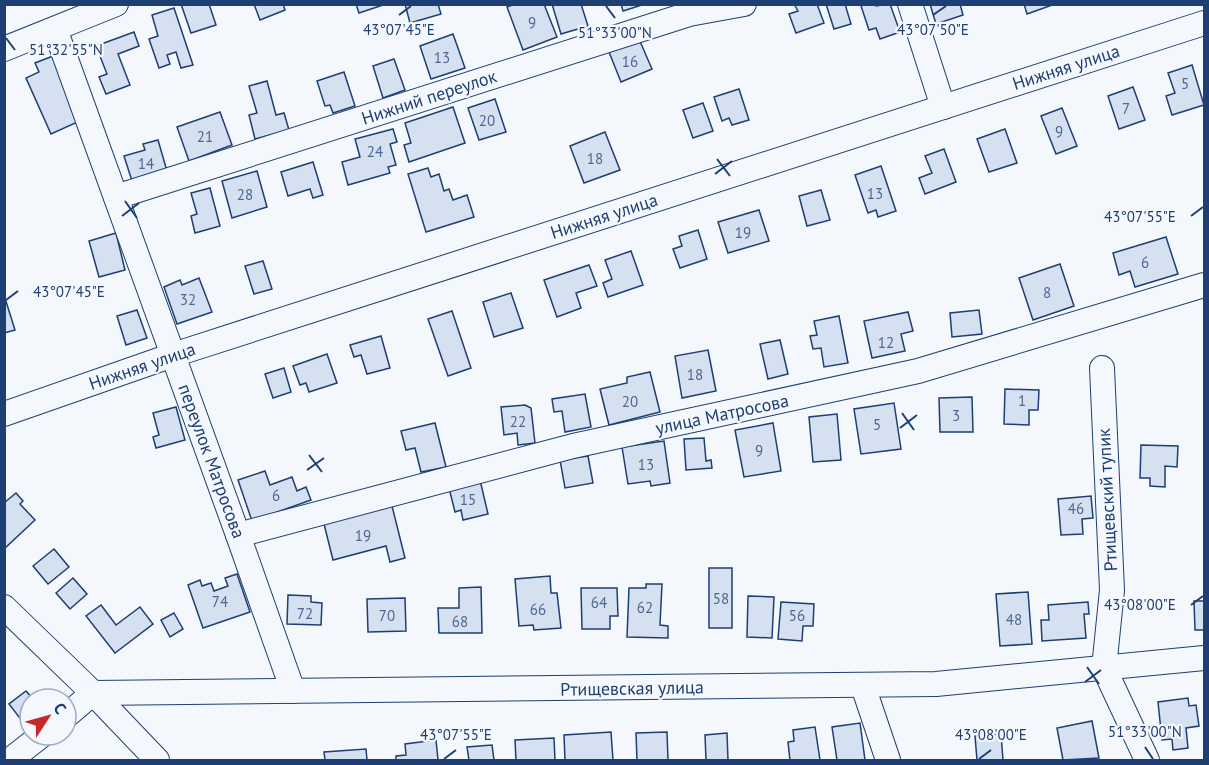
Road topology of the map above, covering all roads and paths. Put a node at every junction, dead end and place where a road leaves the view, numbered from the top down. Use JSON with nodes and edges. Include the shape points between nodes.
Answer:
{"nodes":[{"id":1,"x":116,"y":4,"type":"edge"},
{"id":2,"x":744,"y":4,"type":"edge"},
{"id":3,"x":910,"y":4,"type":"edge"},
{"id":4,"x":1204,"y":23,"type":"edge"},
{"id":5,"x":55,"y":29,"type":"junction"},
{"id":6,"x":4,"y":49,"type":"edge"},
{"id":7,"x":943,"y":107,"type":"junction"},
{"id":8,"x":116,"y":197,"type":"junction"},
{"id":9,"x":1204,"y":285,"type":"edge"},
{"id":10,"x":173,"y":355,"type":"junction"},
{"id":11,"x":1101,"y":368,"type":"dead end"},
{"id":12,"x":4,"y":414,"type":"edge"},
{"id":13,"x":238,"y":535,"type":"junction"},
{"id":14,"x":4,"y":607,"type":"edge"},
{"id":15,"x":1204,"y":658,"type":"edge"},
{"id":16,"x":1104,"y":668,"type":"junction"},
{"id":17,"x":863,"y":686,"type":"junction"},
{"id":18,"x":293,"y":692,"type":"junction"},
{"id":19,"x":93,"y":693,"type":"junction"},
{"id":20,"x":78,"y":706,"type":"edge"},
{"id":21,"x":27,"y":747,"type":"edge"},
{"id":22,"x":10,"y":760,"type":"edge"},
{"id":23,"x":157,"y":760,"type":"edge"},
{"id":24,"x":888,"y":760,"type":"edge"},
{"id":25,"x":1147,"y":760,"type":"edge"}],
"edges":[{"from":1,"to":5,"type":"street"},
{"from":2,"to":8,"type":"street","name":"Нижний переулок","via":[[689,14]]},
{"from":3,"to":7,"type":"street"},
{"from":4,"to":7,"type":"street","name":"Нижняя улица"},
{"from":5,"to":6,"type":"street"},
{"from":5,"to":8,"type":"street","name":"переулок Матросова"},
{"from":7,"to":10,"type":"street","name":"Нижняя улица"},
{"from":8,"to":10,"type":"street","name":"переулок Матросова"},
{"from":9,"to":13,"type":"street","name":"улица Матросова","via":[[918,371],[573,446]]},
{"from":10,"to":12,"type":"street","name":"Нижняя улица"},
{"from":10,"to":13,"type":"street","name":"переулок Матросова"},
{"from":11,"to":16,"type":"street","name":"Ртищевский тупик","via":[[1112,590]]},
{"from":13,"to":18,"type":"street","name":"переулок Матросова"},
{"from":14,"to":19,"type":"street"},
{"from":15,"to":16,"type":"street","name":"Ртищевская улица"},
{"from":16,"to":17,"type":"street","name":"Ртищевская улица","via":[[936,684]]},
{"from":16,"to":25,"type":"street"},
{"from":17,"to":18,"type":"street","name":"Ртищевская улица"},
{"from":17,"to":24,"type":"street"},
{"from":18,"to":19,"type":"street","name":"Ртищевская улица"},
{"from":19,"to":20,"type":"street"},
{"from":19,"to":23,"type":"street"},
{"from":21,"to":22,"type":"street"}]}
